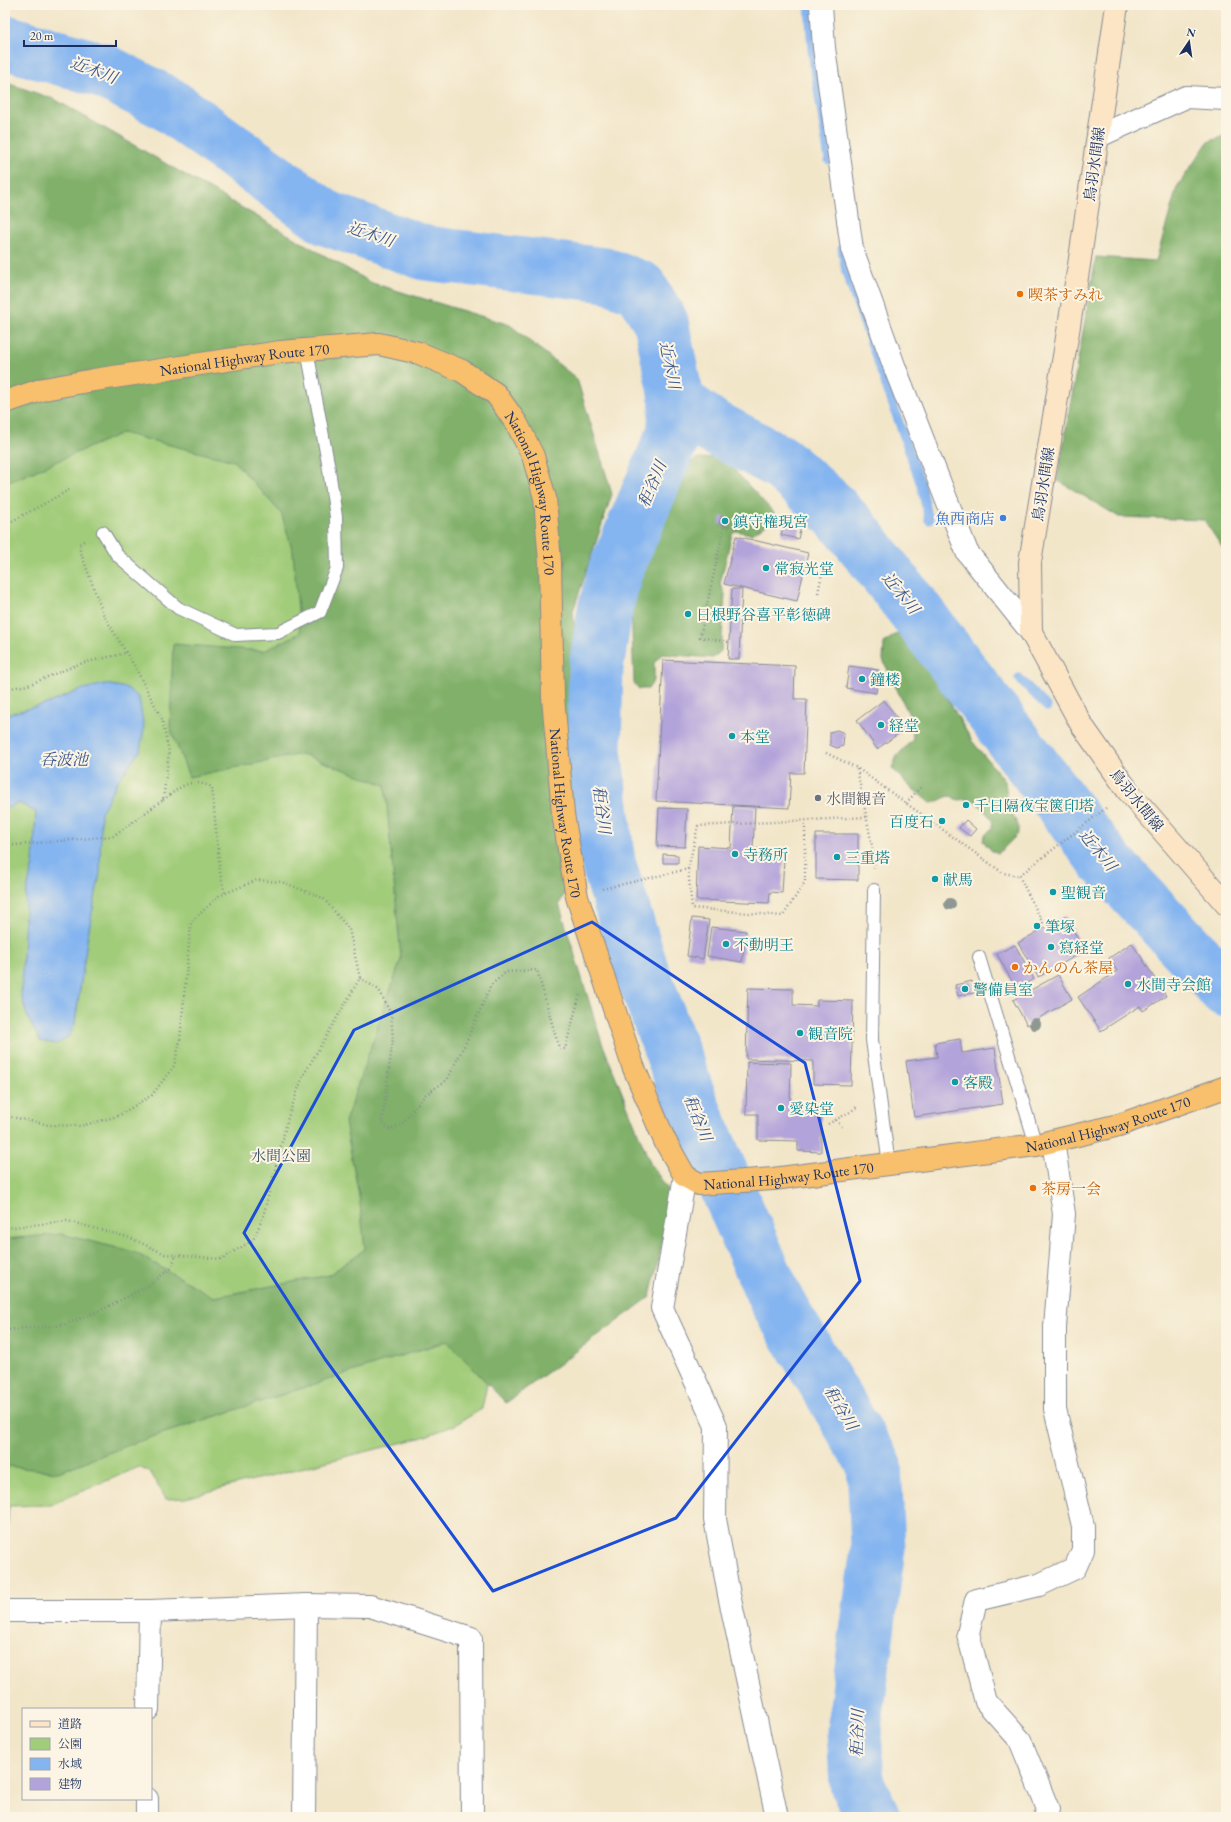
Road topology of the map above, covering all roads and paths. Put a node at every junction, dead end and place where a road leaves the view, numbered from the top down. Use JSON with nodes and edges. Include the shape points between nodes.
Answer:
{"nodes":[{"id":1,"x":821,"y":5,"type":"edge"},
{"id":2,"x":1117,"y":5,"type":"edge"},
{"id":3,"x":1226,"y":100,"type":"edge"},
{"id":4,"x":1099,"y":136,"type":"junction"},
{"id":5,"x":307,"y":350,"type":"junction"},
{"id":6,"x":5,"y":402,"type":"edge"},
{"id":7,"x":71,"y":489,"type":"dead end"},
{"id":8,"x":5,"y":525,"type":"edge"},
{"id":9,"x":724,"y":527,"type":"dead end"},
{"id":10,"x":103,"y":532,"type":"dead end"},
{"id":11,"x":78,"y":545,"type":"dead end"},
{"id":12,"x":824,"y":564,"type":"dead end"},
{"id":13,"x":818,"y":593,"type":"dead end"},
{"id":14,"x":1032,"y":632,"type":"junction"},
{"id":15,"x":728,"y":642,"type":"dead end"},
{"id":16,"x":126,"y":653,"type":"junction"},
{"id":17,"x":5,"y":689,"type":"edge"},
{"id":18,"x":826,"y":752,"type":"dead end"},
{"id":19,"x":857,"y":768,"type":"junction"},
{"id":20,"x":921,"y":786,"type":"dead end"},
{"id":21,"x":163,"y":800,"type":"junction"},
{"id":22,"x":906,"y":803,"type":"junction"},
{"id":23,"x":1108,"y":806,"type":"dead end"},
{"id":24,"x":867,"y":817,"type":"junction"},
{"id":25,"x":805,"y":821,"type":"junction"},
{"id":26,"x":5,"y":846,"type":"edge"},
{"id":27,"x":688,"y":869,"type":"junction"},
{"id":28,"x":1019,"y":876,"type":"junction"},
{"id":29,"x":598,"y":890,"type":"dead end"},
{"id":30,"x":874,"y":890,"type":"joint"},
{"id":31,"x":225,"y":893,"type":"junction"},
{"id":32,"x":1226,"y":904,"type":"edge"},
{"id":33,"x":1044,"y":925,"type":"dead end"},
{"id":34,"x":979,"y":957,"type":"dead end"},
{"id":35,"x":599,"y":966,"type":"junction"},
{"id":36,"x":360,"y":978,"type":"junction"},
{"id":37,"x":1226,"y":1087,"type":"edge"},
{"id":38,"x":879,"y":1089,"type":"junction"},
{"id":39,"x":5,"y":1112,"type":"edge"},
{"id":40,"x":836,"y":1120,"type":"junction"},
{"id":41,"x":828,"y":1124,"type":"dead end"},
{"id":42,"x":844,"y":1129,"type":"dead end"},
{"id":43,"x":1044,"y":1143,"type":"junction"},
{"id":44,"x":888,"y":1165,"type":"junction"},
{"id":45,"x":692,"y":1180,"type":"junction"},
{"id":46,"x":5,"y":1228,"type":"edge"},
{"id":47,"x":176,"y":1255,"type":"junction"},
{"id":48,"x":5,"y":1330,"type":"edge"},
{"id":49,"x":306,"y":1605,"type":"junction"},
{"id":50,"x":150,"y":1610,"type":"junction"},
{"id":51,"x":5,"y":1611,"type":"edge"},
{"id":52,"x":148,"y":1708,"type":"edge"},
{"id":53,"x":147,"y":1800,"type":"edge"},
{"id":54,"x":147,"y":1817,"type":"edge"},
{"id":55,"x":304,"y":1817,"type":"edge"},
{"id":56,"x":472,"y":1817,"type":"edge"},
{"id":57,"x":777,"y":1817,"type":"edge"},
{"id":58,"x":1045,"y":1817,"type":"edge"}],
"edges":[{"from":1,"to":14,"type":"street","via":[[824,48],[852,249],[896,371],[967,552]]},
{"from":2,"to":4,"type":"street","name":"鳥羽水間線"},
{"from":3,"to":4,"type":"street","via":[[1186,97]]},
{"from":4,"to":14,"type":"street","name":"鳥羽水間線","via":[[1030,562]]},
{"from":5,"to":6,"type":"highway","name":"National Highway Route 170","via":[[213,361],[94,380],[44,389]]},
{"from":5,"to":10,"type":"lane","via":[[336,517],[337,568],[320,612],[278,633],[236,635],[178,608],[117,555]]},
{"from":5,"to":35,"type":"highway","name":"National Highway Route 170","via":[[379,344],[420,353],[462,371],[496,394],[517,424],[533,456],[545,498],[550,563],[553,697],[563,814],[577,896]]},
{"from":7,"to":8,"type":"path"},
{"from":9,"to":15,"type":"path","via":[[700,637]]},
{"from":11,"to":16,"type":"path","via":[[104,616]]},
{"from":12,"to":13,"type":"path"},
{"from":14,"to":32,"type":"street","name":"鳥羽水間線","via":[[1081,724],[1128,791]]},
{"from":16,"to":17,"type":"path","via":[[79,664],[28,685]]},
{"from":16,"to":21,"type":"path","via":[[162,719],[169,752]]},
{"from":18,"to":19,"type":"path"},
{"from":19,"to":22,"type":"path"},
{"from":19,"to":24,"type":"path"},
{"from":20,"to":22,"type":"path"},
{"from":21,"to":26,"type":"path","via":[[113,836]]},
{"from":21,"to":31,"type":"path","via":[[185,784],[198,782],[212,787],[220,873]]},
{"from":22,"to":28,"type":"path","via":[[1003,873]]},
{"from":23,"to":28,"type":"path"},
{"from":24,"to":25,"type":"path"},
{"from":24,"to":30,"type":"path","via":[[874,856]]},
{"from":25,"to":27,"type":"path","via":[[698,826]]},
{"from":25,"to":27,"type":"path","via":[[806,882],[783,916],[692,908]]},
{"from":27,"to":29,"type":"path"},
{"from":28,"to":33,"type":"path"},
{"from":30,"to":38,"type":"lane","via":[[872,1040]]},
{"from":31,"to":36,"type":"path","via":[[258,880],[282,882],[322,898],[349,929]]},
{"from":31,"to":39,"type":"path","via":[[191,922],[180,1040],[174,1066],[152,1095],[118,1116],[81,1126],[49,1125]]},
{"from":34,"to":43,"type":"lane"},
{"from":35,"to":36,"type":"path","via":[[586,973],[565,1049],[559,1048],[537,970],[506,972],[491,985],[447,1080],[425,1095],[402,1124],[390,1130],[382,1122],[392,1039],[392,1014],[379,990]]},
{"from":35,"to":45,"type":"highway","name":"National Highway Route 170","via":[[633,1066],[665,1141]]},
{"from":36,"to":47,"type":"path","via":[[303,1076],[288,1117],[263,1217],[253,1240],[222,1259]]},
{"from":37,"to":43,"type":"highway","name":"National Highway Route 170","via":[[1119,1125]]},
{"from":38,"to":40,"type":"path"},
{"from":38,"to":44,"type":"lane"},
{"from":40,"to":41,"type":"path"},
{"from":40,"to":42,"type":"path"},
{"from":43,"to":44,"type":"highway","name":"National Highway Route 170"},
{"from":43,"to":58,"type":"street","via":[[1064,1214],[1054,1327],[1055,1409],[1082,1526],[1083,1550],[1075,1568],[1039,1585],[976,1600],[968,1634],[986,1702],[1020,1740],[1048,1809]]},
{"from":44,"to":45,"type":"highway","name":"National Highway Route 170","via":[[773,1180]]},
{"from":45,"to":57,"type":"street","via":[[662,1308],[716,1426],[715,1519]]},
{"from":46,"to":47,"type":"path","via":[[67,1221],[128,1237],[165,1254]]},
{"from":47,"to":48,"type":"path","via":[[171,1268],[148,1286],[99,1311],[63,1324]]},
{"from":49,"to":50,"type":"street"},
{"from":49,"to":55,"type":"street"},
{"from":49,"to":56,"type":"street","via":[[370,1606],[471,1638]]},
{"from":50,"to":51,"type":"street"},
{"from":50,"to":52,"type":"street"},
{"from":53,"to":54,"type":"street"}]}
